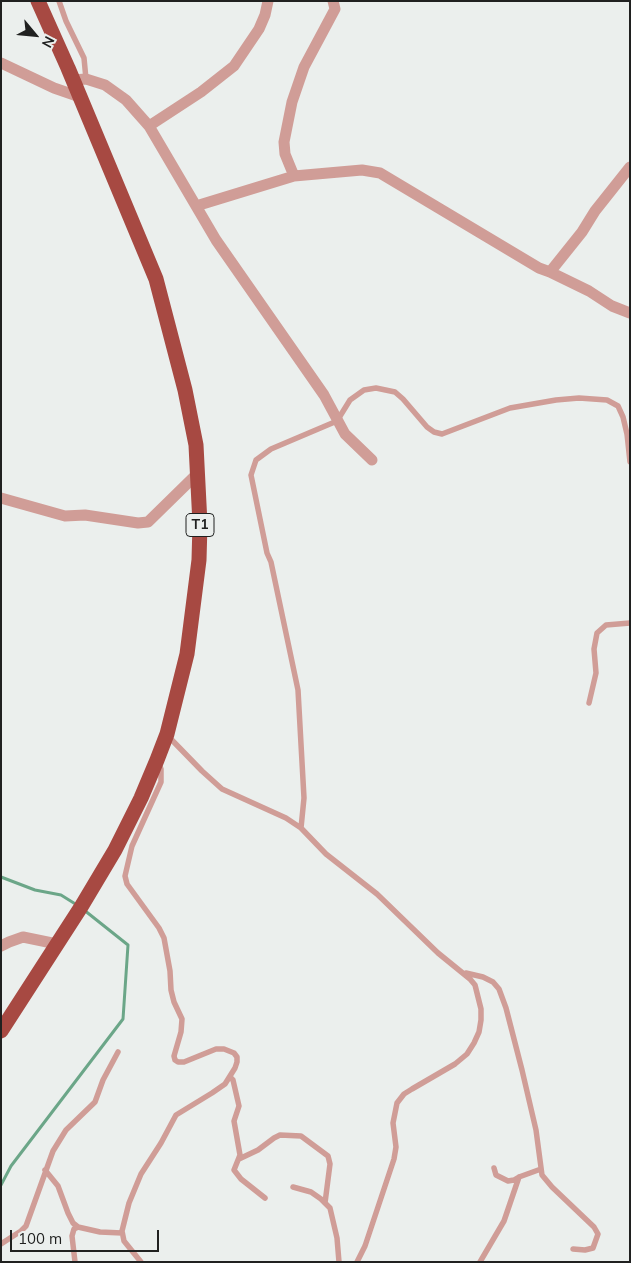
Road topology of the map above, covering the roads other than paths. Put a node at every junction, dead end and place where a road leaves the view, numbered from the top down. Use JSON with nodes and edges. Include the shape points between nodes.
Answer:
{"nodes":[{"id":1,"x":38,"y":1,"type":"edge"},
{"id":2,"x":59,"y":1,"type":"edge"},
{"id":3,"x":268,"y":1,"type":"edge"},
{"id":4,"x":333,"y":1,"type":"edge"},
{"id":5,"x":1,"y":63,"type":"edge"},
{"id":6,"x":80,"y":79,"type":"junction"},
{"id":7,"x":80,"y":96,"type":"junction"},
{"id":8,"x":149,"y":126,"type":"junction"},
{"id":9,"x":630,"y":166,"type":"edge"},
{"id":10,"x":294,"y":176,"type":"junction"},
{"id":11,"x":196,"y":206,"type":"junction"},
{"id":12,"x":550,"y":272,"type":"junction"},
{"id":13,"x":630,"y":312,"type":"edge"},
{"id":14,"x":337,"y":421,"type":"junction"},
{"id":15,"x":372,"y":460,"type":"dead end"},
{"id":16,"x":630,"y":462,"type":"edge"},
{"id":17,"x":197,"y":474,"type":"junction"},
{"id":18,"x":1,"y":498,"type":"edge"},
{"id":19,"x":630,"y":623,"type":"edge"},
{"id":20,"x":589,"y":703,"type":"dead end"},
{"id":21,"x":167,"y":734,"type":"junction"},
{"id":22,"x":157,"y":760,"type":"junction"},
{"id":23,"x":301,"y":828,"type":"junction"},
{"id":24,"x":57,"y":944,"type":"junction"},
{"id":25,"x":1,"y":946,"type":"edge"},
{"id":26,"x":464,"y":973,"type":"junction"},
{"id":27,"x":1,"y":1031,"type":"edge"},
{"id":28,"x":118,"y":1052,"type":"dead end"},
{"id":29,"x":230,"y":1077,"type":"junction"},
{"id":30,"x":239,"y":1159,"type":"junction"},
{"id":31,"x":494,"y":1168,"type":"dead end"},
{"id":32,"x":541,"y":1169,"type":"junction"},
{"id":33,"x":45,"y":1170,"type":"junction"},
{"id":34,"x":519,"y":1177,"type":"junction"},
{"id":35,"x":293,"y":1187,"type":"dead end"},
{"id":36,"x":265,"y":1198,"type":"dead end"},
{"id":37,"x":325,"y":1203,"type":"junction"},
{"id":38,"x":78,"y":1227,"type":"junction"},
{"id":39,"x":122,"y":1233,"type":"junction"},
{"id":40,"x":1,"y":1244,"type":"edge"},
{"id":41,"x":573,"y":1249,"type":"dead end"},
{"id":42,"x":75,"y":1262,"type":"edge"},
{"id":43,"x":141,"y":1262,"type":"edge"},
{"id":44,"x":339,"y":1262,"type":"edge"},
{"id":45,"x":357,"y":1262,"type":"edge"},
{"id":46,"x":480,"y":1262,"type":"edge"}],
"edges":[{"from":1,"to":6,"type":"highway","number":"T1"},
{"from":2,"to":6,"type":"lane","via":[[84,58]]},
{"from":3,"to":8,"type":"street","via":[[259,28],[234,66],[202,92]]},
{"from":4,"to":10,"type":"street","via":[[335,9],[304,67],[292,102],[284,142]]},
{"from":5,"to":7,"type":"street","via":[[54,88]]},
{"from":6,"to":7,"type":"highway","number":"T1"},
{"from":6,"to":8,"type":"street","via":[[104,85],[126,100]]},
{"from":7,"to":17,"type":"highway","number":"T1","via":[[156,279],[185,390],[196,445]]},
{"from":8,"to":11,"type":"street"},
{"from":9,"to":12,"type":"street"},
{"from":10,"to":11,"type":"street"},
{"from":10,"to":12,"type":"street","via":[[362,170],[380,173],[472,230]]},
{"from":11,"to":14,"type":"street","via":[[216,240],[324,395]]},
{"from":12,"to":13,"type":"street","via":[[612,306]]},
{"from":14,"to":15,"type":"street","via":[[345,434]]},
{"from":14,"to":16,"type":"lane","via":[[350,400],[364,390],[376,388],[395,392],[426,427],[442,434],[510,408],[556,400],[598,399],[618,406],[628,434]]},
{"from":14,"to":23,"type":"lane","via":[[271,449],[256,460],[251,475],[298,690],[304,798]]},
{"from":17,"to":18,"type":"street","via":[[148,522],[138,524],[85,515],[65,516]]},
{"from":17,"to":21,"type":"highway","number":"T1","via":[[199,560],[187,654]]},
{"from":19,"to":20,"type":"lane","via":[[606,625],[597,634],[594,648],[596,672]]},
{"from":21,"to":22,"type":"highway","number":"T1"},
{"from":21,"to":23,"type":"lane","via":[[222,789]]},
{"from":22,"to":24,"type":"highway","number":"T1","via":[[115,850]]},
{"from":22,"to":29,"type":"lane","via":[[161,782],[132,846],[125,876],[164,938],[171,990],[182,1018],[175,1060],[184,1062],[216,1049],[229,1050],[237,1057]]},
{"from":23,"to":26,"type":"lane","via":[[326,854],[363,882],[438,953]]},
{"from":24,"to":25,"type":"street","via":[[23,937]]},
{"from":24,"to":27,"type":"highway","number":"T1"},
{"from":26,"to":32,"type":"lane","via":[[483,977],[499,989],[522,1070]]},
{"from":26,"to":45,"type":"lane","via":[[475,985],[478,995],[479,1032],[467,1054],[412,1088],[397,1104],[394,1159]]},
{"from":28,"to":33,"type":"lane","via":[[95,1102],[59,1140]]},
{"from":29,"to":30,"type":"lane","via":[[239,1106],[234,1121]]},
{"from":29,"to":39,"type":"lane","via":[[225,1084],[173,1120],[138,1182],[124,1218]]},
{"from":30,"to":36,"type":"lane","via":[[235,1173]]},
{"from":30,"to":37,"type":"lane","via":[[280,1135],[301,1136],[328,1156],[330,1164]]},
{"from":31,"to":34,"type":"lane","via":[[496,1176],[501,1179],[508,1181]]},
{"from":32,"to":34,"type":"lane"},
{"from":32,"to":41,"type":"lane","via":[[552,1187],[598,1234],[593,1248]]},
{"from":33,"to":38,"type":"lane","via":[[58,1186],[68,1213]]},
{"from":33,"to":40,"type":"lane","via":[[26,1226]]},
{"from":34,"to":46,"type":"lane","via":[[504,1221]]},
{"from":35,"to":37,"type":"lane","via":[[310,1192]]},
{"from":37,"to":44,"type":"lane","via":[[334,1222]]},
{"from":38,"to":39,"type":"lane"},
{"from":38,"to":42,"type":"lane","via":[[72,1236]]},
{"from":39,"to":43,"type":"lane","via":[[124,1241]]}]}
